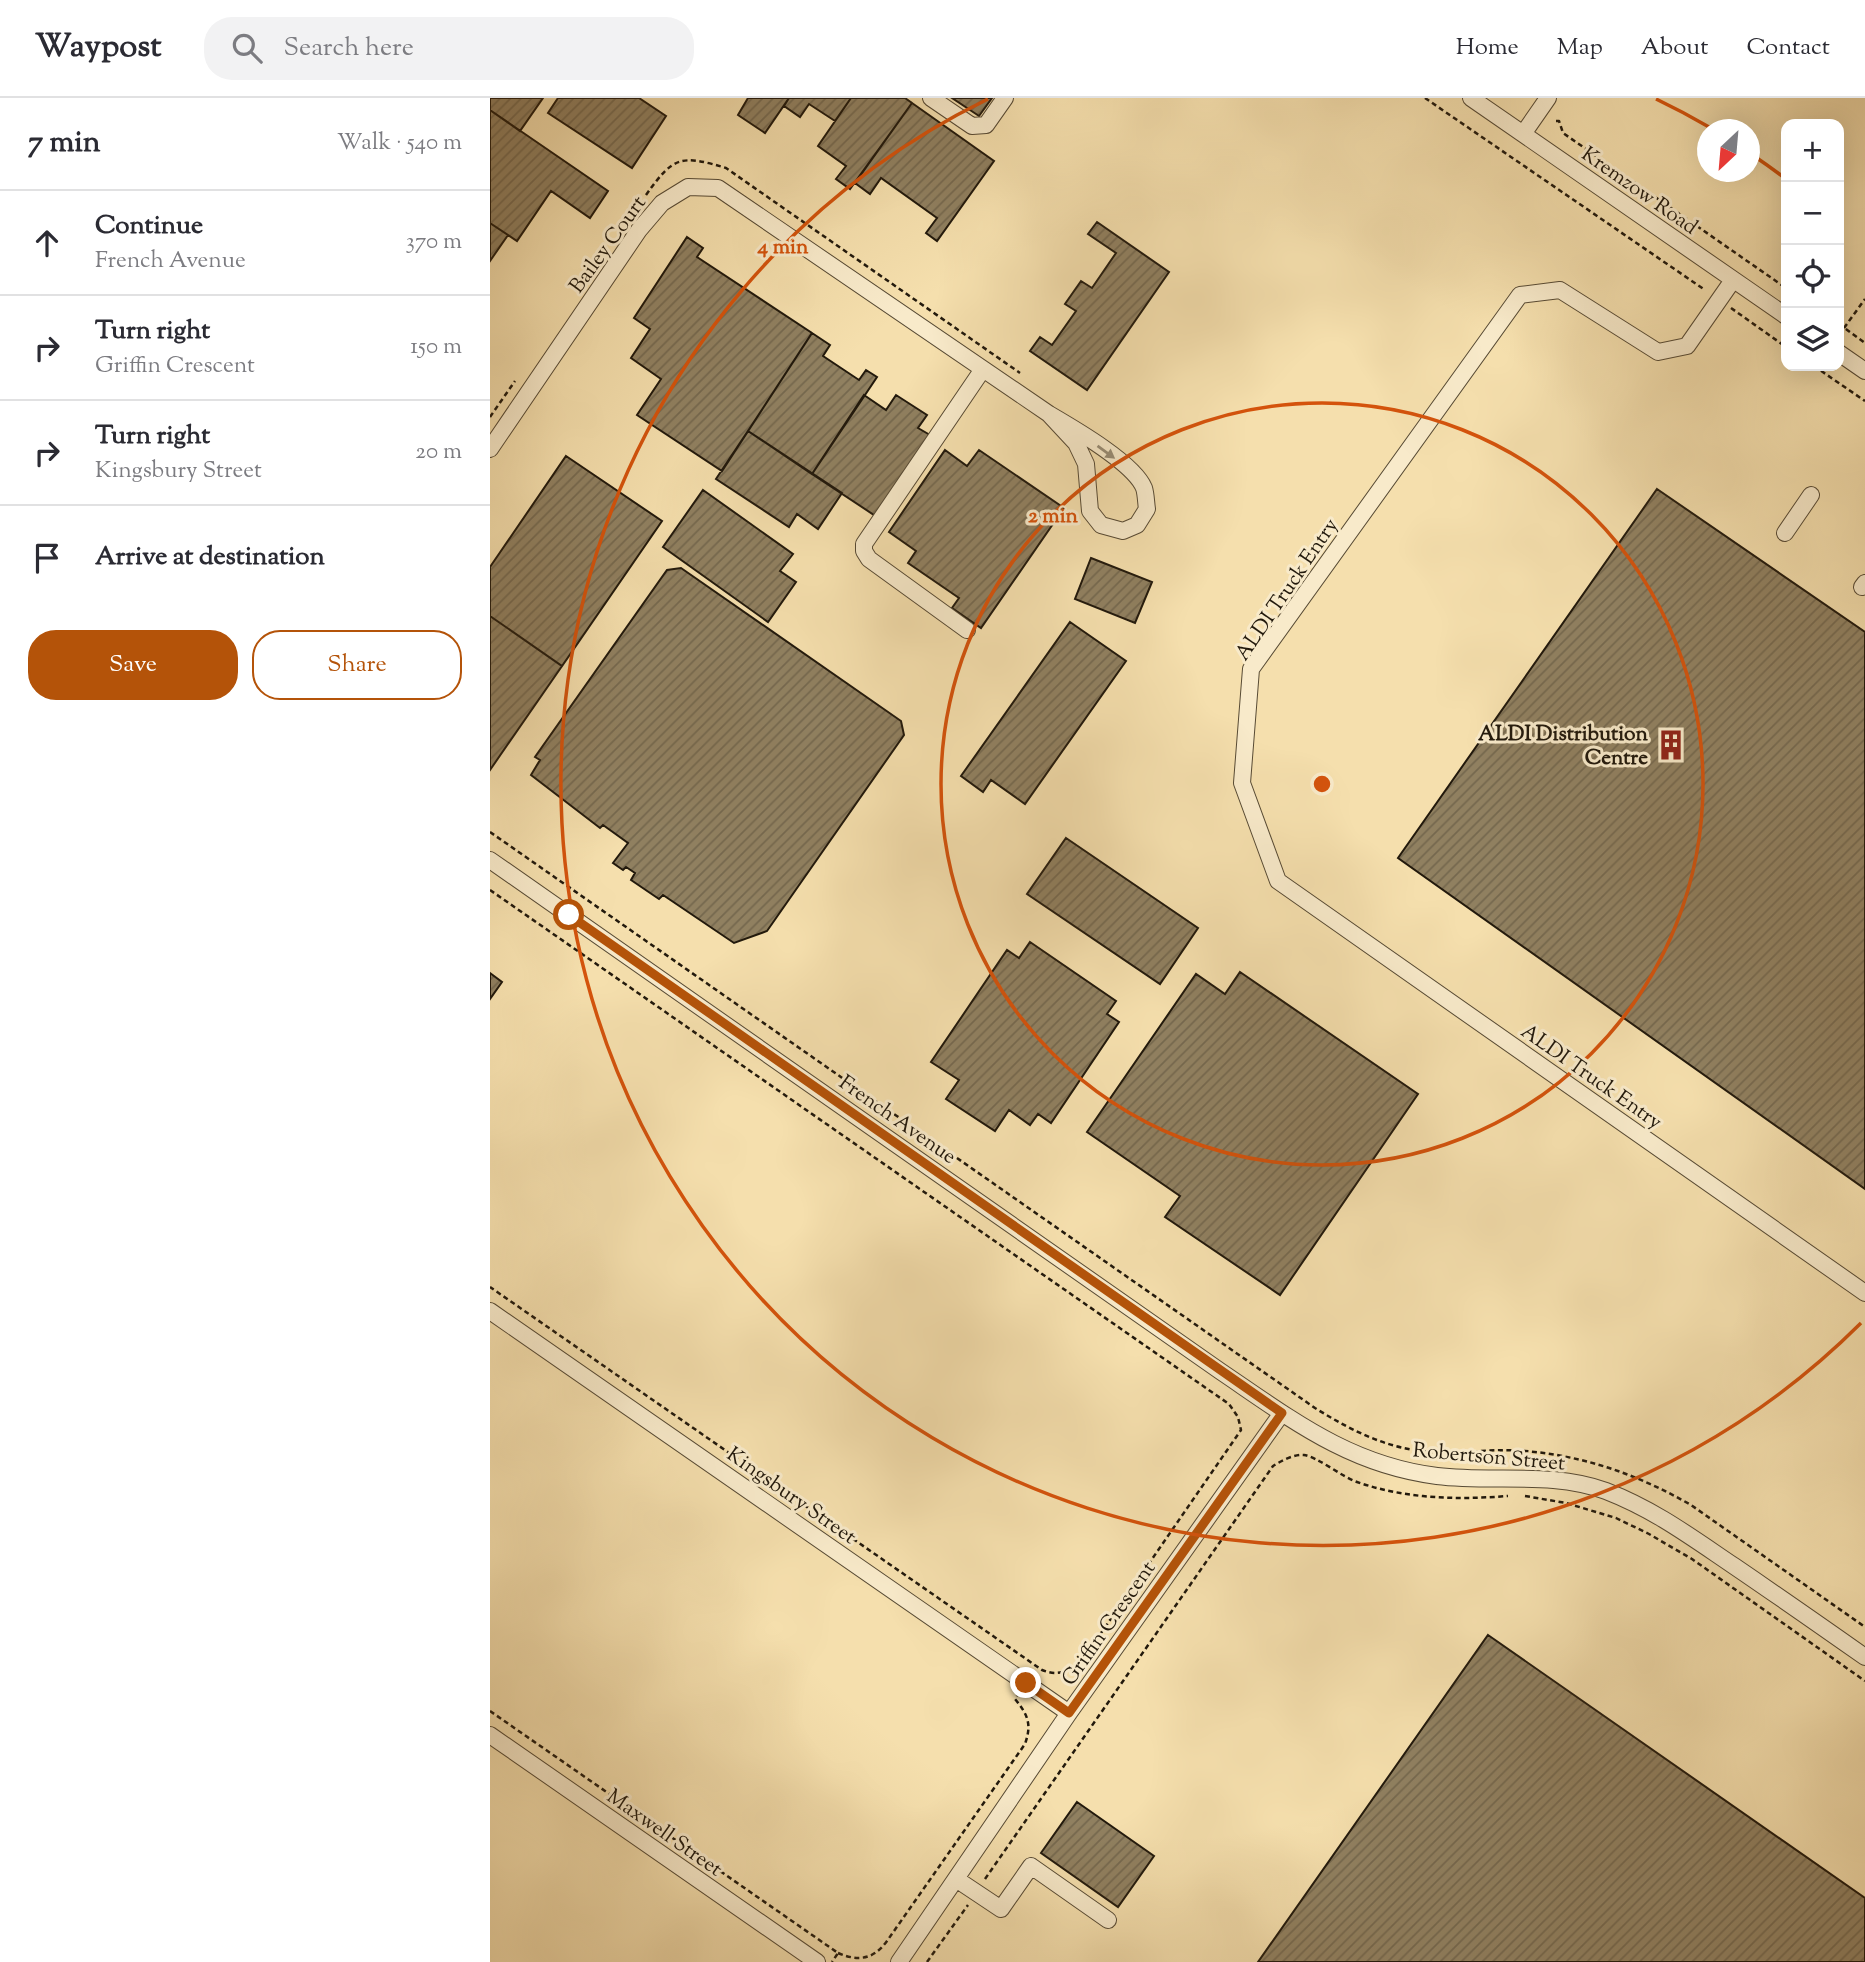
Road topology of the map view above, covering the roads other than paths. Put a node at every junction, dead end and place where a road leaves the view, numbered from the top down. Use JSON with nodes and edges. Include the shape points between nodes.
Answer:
{"nodes":[{"id":1,"x":931,"y":98,"type":"edge"},
{"id":2,"x":1005,"y":98,"type":"edge"},
{"id":3,"x":1471,"y":98,"type":"edge"},
{"id":4,"x":1548,"y":98,"type":"edge"},
{"id":5,"x":1523,"y":134,"type":"junction"},
{"id":6,"x":1733,"y":280,"type":"junction"},
{"id":7,"x":1781,"y":313,"type":"edge"},
{"id":8,"x":1844,"y":356,"type":"edge"},
{"id":9,"x":983,"y":369,"type":"junction"},
{"id":10,"x":1865,"y":371,"type":"edge"},
{"id":11,"x":1049,"y":414,"type":"junction"},
{"id":12,"x":490,"y":449,"type":"edge"},
{"id":13,"x":1811,"y":495,"type":"dead end"},
{"id":14,"x":1784,"y":533,"type":"dead end"},
{"id":15,"x":967,"y":630,"type":"dead end"},
{"id":16,"x":490,"y":860,"type":"edge"},
{"id":17,"x":1865,"y":1293,"type":"edge"},
{"id":18,"x":490,"y":1311,"type":"edge"},
{"id":19,"x":1282,"y":1413,"type":"junction"},
{"id":20,"x":1865,"y":1657,"type":"edge"},
{"id":21,"x":1069,"y":1713,"type":"junction"},
{"id":22,"x":490,"y":1735,"type":"edge"},
{"id":23,"x":956,"y":1879,"type":"junction"},
{"id":24,"x":1108,"y":1920,"type":"dead end"},
{"id":25,"x":817,"y":1962,"type":"edge"},
{"id":26,"x":899,"y":1962,"type":"edge"}],
"edges":[{"from":1,"to":2,"type":"street","via":[[972,126],[986,125]]},
{"from":3,"to":5,"type":"street","name":"Kremzow Road"},
{"from":4,"to":5,"type":"street"},
{"from":5,"to":6,"type":"street","name":"Kremzow Road"},
{"from":6,"to":7,"type":"street","name":"Kremzow Road"},
{"from":6,"to":17,"type":"street","name":"ALDI Truck Entry","via":[[1687,345],[1658,352],[1560,289],[1520,295],[1251,669],[1242,783],[1278,881]]},
{"from":8,"to":10,"type":"street"},
{"from":9,"to":11,"type":"street","name":"Bailey Court"},
{"from":9,"to":12,"type":"street","name":"Bailey Court","via":[[718,188],[688,187],[662,203],[639,230]]},
{"from":9,"to":15,"type":"street","via":[[864,544],[869,559]]},
{"from":11,"to":11,"type":"street","name":"Bailey Court","one_way":true,"via":[[1132,471],[1144,488],[1147,509],[1137,525],[1123,531],[1101,525],[1090,511],[1086,464],[1076,443]]},
{"from":13,"to":14,"type":"street"},
{"from":16,"to":19,"type":"street","name":"French Avenue"},
{"from":18,"to":21,"type":"street","name":"Kingsbury Street"},
{"from":19,"to":20,"type":"street","name":"Robertson Street","via":[[1329,1443],[1393,1468],[1439,1476],[1540,1478],[1604,1490],[1659,1515]]},
{"from":19,"to":21,"type":"street","name":"Griffin Crescent"},
{"from":21,"to":23,"type":"street","name":"Griffin Crescent"},
{"from":22,"to":25,"type":"street","name":"Maxwell Street"},
{"from":23,"to":24,"type":"street","via":[[1000,1909],[1031,1866]]},
{"from":23,"to":26,"type":"street","name":"Griffin Crescent"}]}
